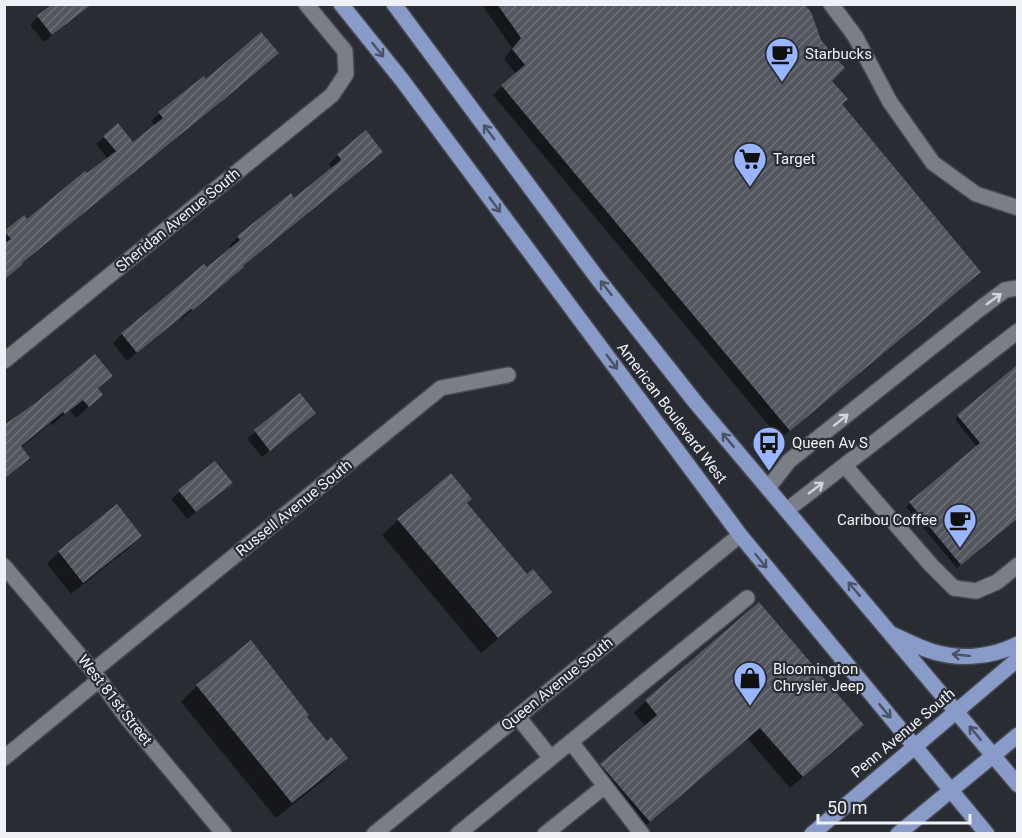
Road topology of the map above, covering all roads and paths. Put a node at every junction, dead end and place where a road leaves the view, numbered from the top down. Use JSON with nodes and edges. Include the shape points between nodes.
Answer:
{"nodes":[{"id":1,"x":306,"y":4,"type":"edge"},
{"id":2,"x":341,"y":4,"type":"edge"},
{"id":3,"x":394,"y":4,"type":"edge"},
{"id":4,"x":831,"y":4,"type":"edge"},
{"id":5,"x":1017,"y":208,"type":"edge"},
{"id":6,"x":1017,"y":288,"type":"edge"},
{"id":7,"x":1017,"y":331,"type":"edge"},
{"id":8,"x":4,"y":361,"type":"edge"},
{"id":9,"x":508,"y":375,"type":"dead end"},
{"id":10,"x":845,"y":466,"type":"junction"},
{"id":11,"x":768,"y":488,"type":"junction"},
{"id":12,"x":787,"y":510,"type":"junction"},
{"id":13,"x":740,"y":535,"type":"junction"},
{"id":14,"x":1017,"y":565,"type":"edge"},
{"id":15,"x":4,"y":566,"type":"edge"},
{"id":16,"x":747,"y":598,"type":"dead end"},
{"id":17,"x":891,"y":634,"type":"junction"},
{"id":18,"x":1017,"y":644,"type":"edge"},
{"id":19,"x":1017,"y":659,"type":"edge"},
{"id":20,"x":96,"y":676,"type":"junction"},
{"id":21,"x":957,"y":711,"type":"junction"},
{"id":22,"x":518,"y":717,"type":"junction"},
{"id":23,"x":1017,"y":735,"type":"edge"},
{"id":24,"x":571,"y":742,"type":"junction"},
{"id":25,"x":915,"y":747,"type":"junction"},
{"id":26,"x":993,"y":755,"type":"junction"},
{"id":27,"x":4,"y":758,"type":"edge"},
{"id":28,"x":551,"y":758,"type":"junction"},
{"id":29,"x":1017,"y":785,"type":"edge"},
{"id":30,"x":605,"y":786,"type":"junction"},
{"id":31,"x":951,"y":791,"type":"junction"},
{"id":32,"x":376,"y":833,"type":"edge"},
{"id":33,"x":224,"y":834,"type":"edge"},
{"id":34,"x":458,"y":834,"type":"edge"},
{"id":35,"x":545,"y":834,"type":"edge"},
{"id":36,"x":642,"y":834,"type":"edge"},
{"id":37,"x":812,"y":834,"type":"edge"},
{"id":38,"x":898,"y":834,"type":"edge"},
{"id":39,"x":987,"y":834,"type":"edge"}],
"edges":[{"from":1,"to":8,"type":"street","name":"Sheridan Avenue South","via":[[345,51],[346,74],[332,95]]},
{"from":2,"to":13,"type":"main road","name":"American Boulevard West","one_way":true,"via":[[402,80]]},
{"from":11,"to":3,"type":"main road","name":"American Boulevard West","one_way":true,"via":[[598,279]]},
{"from":4,"to":5,"type":"street","via":[[855,36],[890,102],[933,163],[976,194]]},
{"from":11,"to":6,"type":"street","one_way":true,"via":[[789,461],[981,308],[1005,290]]},
{"from":7,"to":10,"type":"street"},
{"from":9,"to":20,"type":"street","name":"Russell Avenue South","via":[[441,388]]},
{"from":12,"to":10,"type":"street","one_way":true},
{"from":10,"to":14,"type":"street","via":[[954,588],[976,591],[997,582]]},
{"from":11,"to":12,"type":"main road","name":"American Boulevard West"},
{"from":17,"to":12,"type":"main road","name":"American Boulevard West","one_way":true},
{"from":13,"to":22,"type":"street","name":"Queen Avenue South"},
{"from":13,"to":25,"type":"main road","name":"American Boulevard West","one_way":true},
{"from":15,"to":20,"type":"street","name":"West 81st Street"},
{"from":16,"to":24,"type":"street"},
{"from":18,"to":17,"type":"main road","one_way":true,"via":[[970,657],[934,652]]},
{"from":17,"to":21,"type":"main road","name":"American Boulevard West"},
{"from":19,"to":21,"type":"main road","name":"Penn Avenue South"},
{"from":20,"to":27,"type":"street","name":"Russell Avenue South"},
{"from":20,"to":33,"type":"street","name":"West 81st Street"},
{"from":21,"to":25,"type":"main road","name":"Penn Avenue South"},
{"from":26,"to":21,"type":"main road","name":"American Boulevard West","one_way":true},
{"from":22,"to":28,"type":"street"},
{"from":22,"to":32,"type":"street","name":"Queen Avenue South"},
{"from":23,"to":26,"type":"main road"},
{"from":24,"to":28,"type":"street"},
{"from":24,"to":30,"type":"street"},
{"from":25,"to":31,"type":"main road","name":"American Boulevard West"},
{"from":25,"to":37,"type":"main road","name":"Penn Avenue South"},
{"from":26,"to":29,"type":"main road","name":"American Boulevard West"},
{"from":26,"to":31,"type":"main road"},
{"from":28,"to":34,"type":"street"},
{"from":30,"to":35,"type":"street"},
{"from":30,"to":36,"type":"street"},
{"from":31,"to":38,"type":"main road"},
{"from":31,"to":39,"type":"main road","name":"American Boulevard West"}]}
